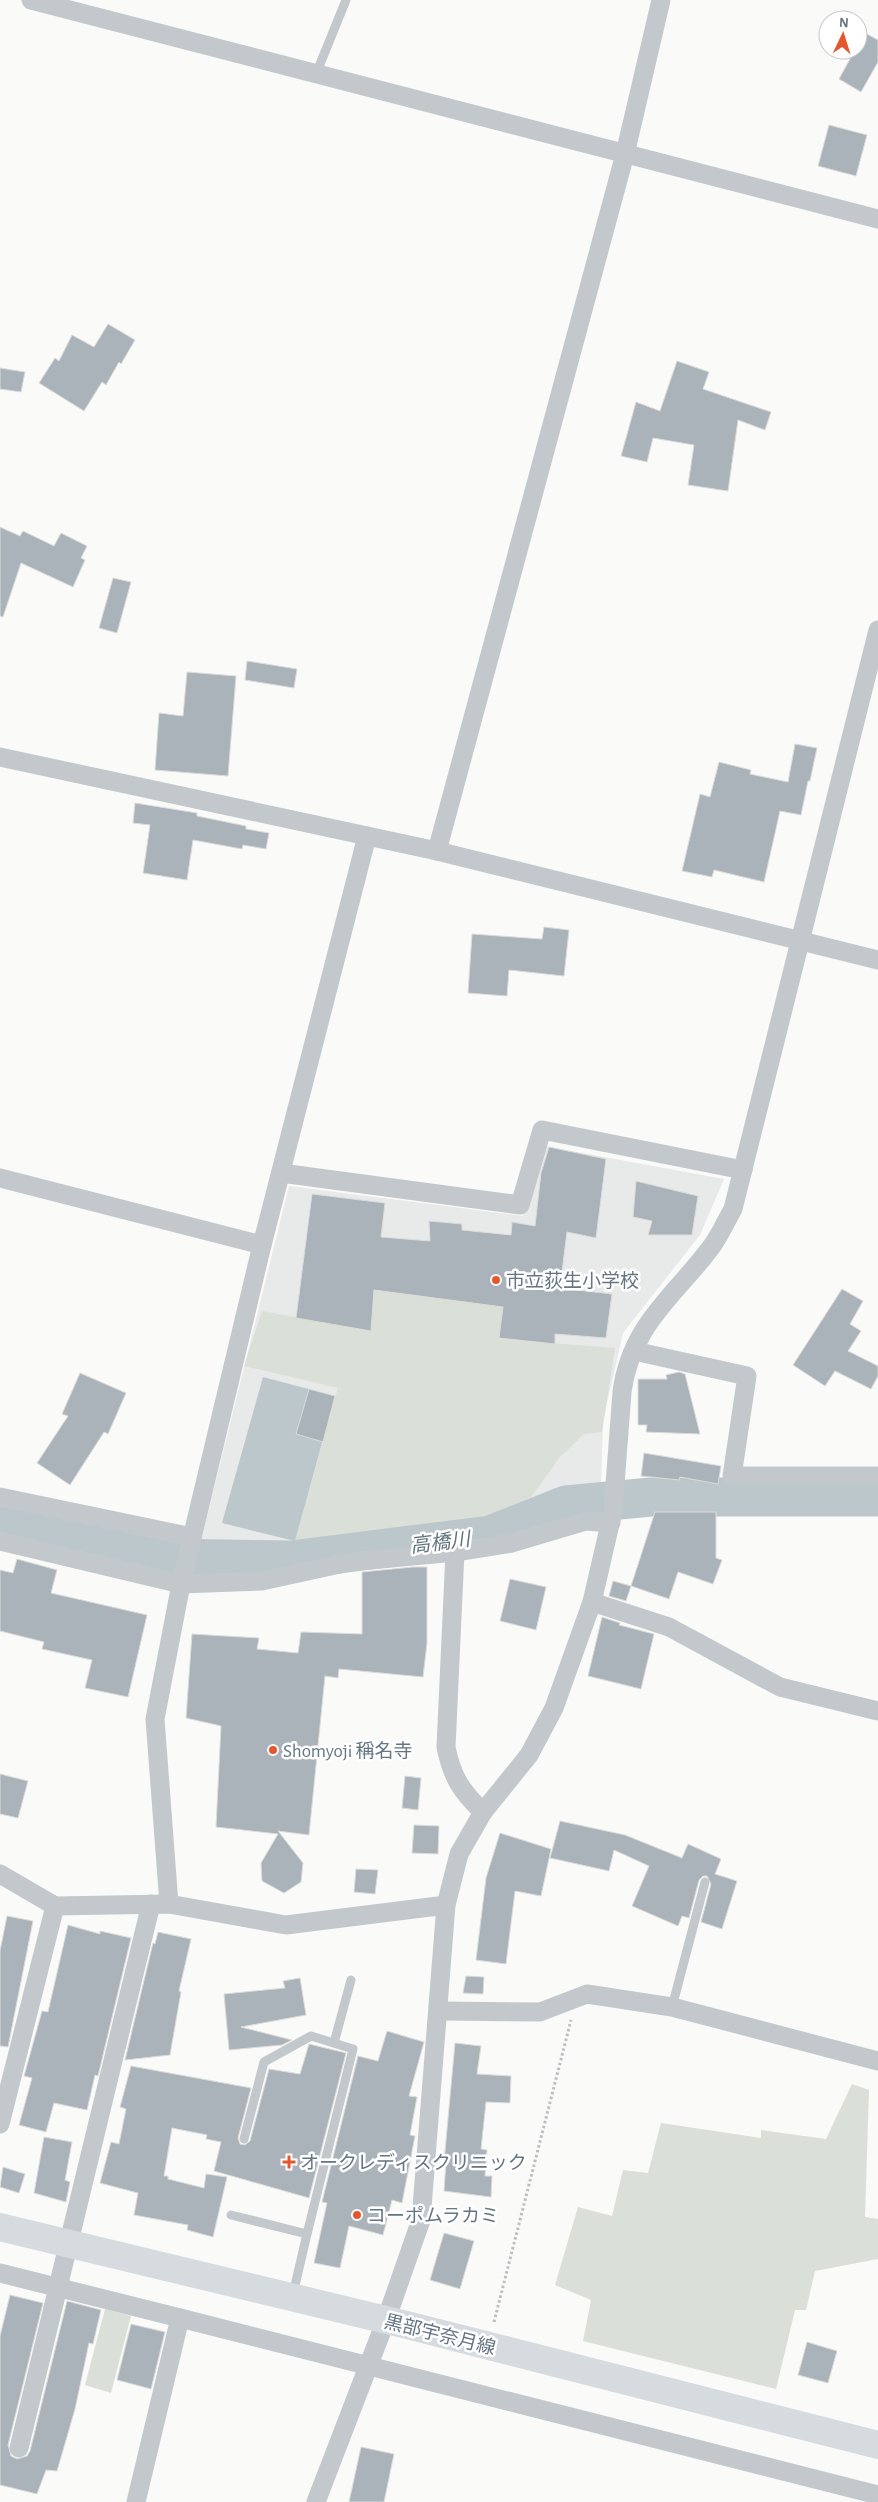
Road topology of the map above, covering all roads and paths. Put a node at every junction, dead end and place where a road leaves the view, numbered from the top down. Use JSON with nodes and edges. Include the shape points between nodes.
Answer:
{"nodes":[{"id":1,"x":31,"y":0,"type":"edge"},
{"id":2,"x":346,"y":0,"type":"edge"},
{"id":3,"x":661,"y":0,"type":"edge"},
{"id":4,"x":316,"y":74,"type":"junction"},
{"id":5,"x":625,"y":154,"type":"junction"},
{"id":6,"x":878,"y":218,"type":"edge"},
{"id":7,"x":878,"y":630,"type":"edge"},
{"id":8,"x":0,"y":756,"type":"edge"},
{"id":9,"x":367,"y":836,"type":"junction"},
{"id":10,"x":436,"y":851,"type":"junction"},
{"id":11,"x":799,"y":941,"type":"junction"},
{"id":12,"x":878,"y":960,"type":"edge"},
{"id":13,"x":743,"y":1170,"type":"junction"},
{"id":14,"x":281,"y":1173,"type":"junction"},
{"id":15,"x":0,"y":1178,"type":"edge"},
{"id":16,"x":262,"y":1245,"type":"junction"},
{"id":17,"x":634,"y":1351,"type":"junction"},
{"id":18,"x":878,"y":1476,"type":"edge"},
{"id":19,"x":0,"y":1497,"type":"edge"},
{"id":20,"x":611,"y":1523,"type":"junction"},
{"id":21,"x":192,"y":1537,"type":"junction"},
{"id":22,"x":0,"y":1541,"type":"edge"},
{"id":23,"x":455,"y":1552,"type":"junction"},
{"id":24,"x":181,"y":1584,"type":"junction"},
{"id":25,"x":592,"y":1602,"type":"junction"},
{"id":26,"x":878,"y":1711,"type":"edge"},
{"id":27,"x":483,"y":1812,"type":"junction"},
{"id":28,"x":0,"y":1874,"type":"edge"},
{"id":29,"x":705,"y":1882,"type":"dead end"},
{"id":30,"x":160,"y":1904,"type":"junction"},
{"id":31,"x":446,"y":1905,"type":"junction"},
{"id":32,"x":55,"y":1906,"type":"junction"},
{"id":33,"x":350,"y":1980,"type":"dead end"},
{"id":34,"x":576,"y":1998,"type":"junction"},
{"id":35,"x":672,"y":2007,"type":"junction"},
{"id":36,"x":438,"y":2010,"type":"junction"},
{"id":37,"x":334,"y":2043,"type":"junction"},
{"id":38,"x":878,"y":2061,"type":"edge"},
{"id":39,"x":0,"y":2124,"type":"edge"},
{"id":40,"x":244,"y":2139,"type":"dead end"},
{"id":41,"x":232,"y":2215,"type":"dead end"},
{"id":42,"x":0,"y":2227,"type":"edge"},
{"id":43,"x":307,"y":2234,"type":"junction"},
{"id":44,"x":70,"y":2244,"type":"junction"},
{"id":45,"x":0,"y":2273,"type":"edge"},
{"id":46,"x":59,"y":2288,"type":"junction"},
{"id":47,"x":292,"y":2297,"type":"junction"},
{"id":48,"x":180,"y":2318,"type":"junction"},
{"id":49,"x":386,"y":2320,"type":"junction"},
{"id":50,"x":488,"y":2346,"type":"junction"},
{"id":51,"x":369,"y":2364,"type":"junction"},
{"id":52,"x":878,"y":2445,"type":"edge"},
{"id":53,"x":19,"y":2448,"type":"dead end"},
{"id":54,"x":878,"y":2495,"type":"edge"},
{"id":55,"x":136,"y":2502,"type":"edge"},
{"id":56,"x":316,"y":2502,"type":"edge"}],
"edges":[{"from":1,"to":4,"type":"street"},
{"from":2,"to":4,"type":"lane"},
{"from":3,"to":5,"type":"street"},
{"from":4,"to":5,"type":"street"},
{"from":5,"to":6,"type":"street"},
{"from":5,"to":10,"type":"street"},
{"from":7,"to":11,"type":"street"},
{"from":8,"to":9,"type":"street"},
{"from":9,"to":10,"type":"street"},
{"from":9,"to":14,"type":"street"},
{"from":10,"to":11,"type":"street"},
{"from":11,"to":12,"type":"street"},
{"from":11,"to":13,"type":"street"},
{"from":13,"to":14,"type":"street","via":[[542,1130],[520,1205]]},
{"from":13,"to":17,"type":"street","via":[[733,1209],[712,1245],[648,1321]]},
{"from":14,"to":16,"type":"street"},
{"from":15,"to":16,"type":"street"},
{"from":16,"to":21,"type":"street"},
{"from":17,"to":18,"type":"street","via":[[747,1376],[732,1476]]},
{"from":17,"to":20,"type":"street","via":[[624,1375]]},
{"from":19,"to":21,"type":"street"},
{"from":20,"to":23,"type":"street","via":[[586,1521],[512,1543]]},
{"from":20,"to":25,"type":"street"},
{"from":21,"to":24,"type":"street"},
{"from":22,"to":24,"type":"street"},
{"from":23,"to":24,"type":"street","via":[[349,1562],[262,1581]]},
{"from":23,"to":27,"type":"street","via":[[446,1747],[451,1771],[468,1798]]},
{"from":24,"to":30,"type":"street","via":[[155,1719]]},
{"from":25,"to":26,"type":"street","via":[[669,1627],[780,1687]]},
{"from":25,"to":27,"type":"street","via":[[550,1716],[530,1755]]},
{"from":27,"to":31,"type":"street","via":[[459,1854]]},
{"from":28,"to":32,"type":"street"},
{"from":29,"to":35,"type":"lane"},
{"from":30,"to":31,"type":"street","via":[[286,1925]]},
{"from":30,"to":32,"type":"street"},
{"from":30,"to":44,"type":"street"},
{"from":31,"to":36,"type":"street"},
{"from":32,"to":39,"type":"street"},
{"from":33,"to":37,"type":"lane"},
{"from":34,"to":35,"type":"street","via":[[587,1994]]},
{"from":34,"to":36,"type":"street","via":[[540,2012]]},
{"from":34,"to":50,"type":"path"},
{"from":35,"to":38,"type":"street"},
{"from":36,"to":49,"type":"street","via":[[421,2220]]},
{"from":37,"to":40,"type":"lane","via":[[311,2036],[264,2062]]},
{"from":37,"to":43,"type":"lane","via":[[353,2048]]},
{"from":41,"to":43,"type":"lane"},
{"from":42,"to":44,"type":"main road","name":"黒部宇奈月線"},
{"from":43,"to":47,"type":"lane"},
{"from":44,"to":46,"type":"street"},
{"from":44,"to":47,"type":"main road","name":"黒部宇奈月線"},
{"from":45,"to":46,"type":"street"},
{"from":46,"to":48,"type":"street"},
{"from":46,"to":53,"type":"street"},
{"from":47,"to":49,"type":"main road","name":"黒部宇奈月線"},
{"from":48,"to":51,"type":"street"},
{"from":48,"to":55,"type":"street"},
{"from":49,"to":50,"type":"main road","name":"黒部宇奈月線"},
{"from":49,"to":51,"type":"street"},
{"from":50,"to":52,"type":"main road","name":"黒部宇奈月線"},
{"from":51,"to":54,"type":"street"},
{"from":51,"to":56,"type":"street"}]}
